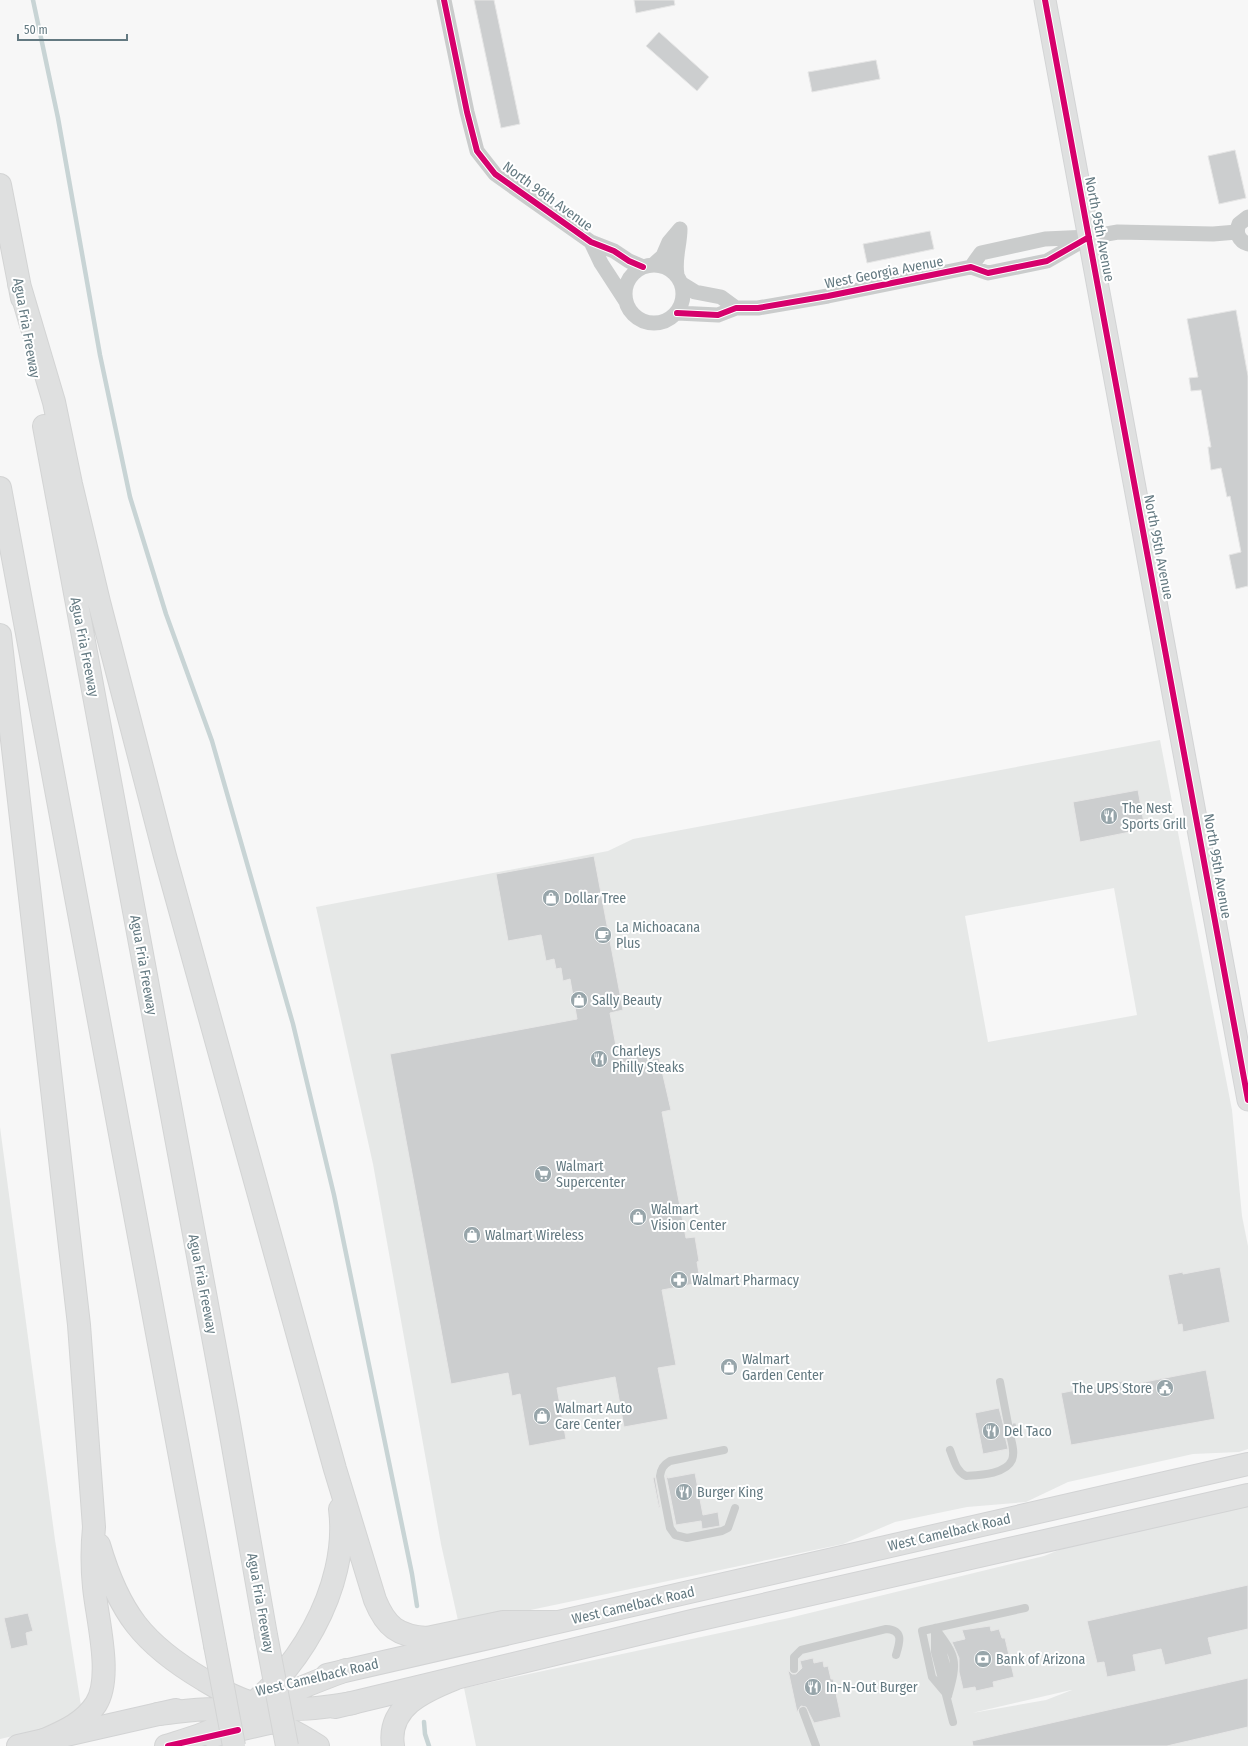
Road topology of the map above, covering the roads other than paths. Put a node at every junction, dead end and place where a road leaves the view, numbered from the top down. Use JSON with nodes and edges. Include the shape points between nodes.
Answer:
{"nodes":[{"id":1,"x":444,"y":0,"type":"edge"},
{"id":2,"x":1045,"y":0,"type":"edge"},
{"id":3,"x":0,"y":185,"type":"edge"},
{"id":4,"x":1248,"y":217,"type":"edge"},
{"id":5,"x":1237,"y":232,"type":"junction"},
{"id":6,"x":1089,"y":237,"type":"junction"},
{"id":7,"x":591,"y":242,"type":"junction"},
{"id":8,"x":1248,"y":244,"type":"edge"},
{"id":9,"x":649,"y":265,"type":"junction"},
{"id":10,"x":971,"y":267,"type":"junction"},
{"id":11,"x":680,"y":280,"type":"junction"},
{"id":12,"x":19,"y":284,"type":"junction"},
{"id":13,"x":625,"y":300,"type":"junction"},
{"id":14,"x":736,"y":308,"type":"junction"},
{"id":15,"x":677,"y":313,"type":"junction"},
{"id":16,"x":0,"y":488,"type":"edge"},
{"id":17,"x":0,"y":635,"type":"edge"},
{"id":18,"x":1248,"y":1100,"type":"edge"},
{"id":19,"x":1000,"y":1382,"type":"dead end"},
{"id":20,"x":1008,"y":1424,"type":"dead end"},
{"id":21,"x":1010,"y":1435,"type":"dead end"},
{"id":22,"x":724,"y":1450,"type":"dead end"},
{"id":23,"x":950,"y":1450,"type":"dead end"},
{"id":24,"x":1248,"y":1464,"type":"edge"},
{"id":25,"x":335,"y":1469,"type":"junction"},
{"id":26,"x":1248,"y":1495,"type":"edge"},
{"id":27,"x":735,"y":1508,"type":"dead end"},
{"id":28,"x":94,"y":1527,"type":"junction"},
{"id":29,"x":877,"y":1548,"type":"junction"},
{"id":30,"x":1019,"y":1548,"type":"junction"},
{"id":31,"x":1025,"y":1608,"type":"dead end"},
{"id":32,"x":555,"y":1622,"type":"junction"},
{"id":33,"x":666,"y":1628,"type":"junction"},
{"id":34,"x":935,"y":1628,"type":"junction"},
{"id":35,"x":896,"y":1655,"type":"dead end"},
{"id":36,"x":794,"y":1669,"type":"dead end"},
{"id":37,"x":454,"y":1679,"type":"junction"},
{"id":38,"x":948,"y":1696,"type":"junction"},
{"id":39,"x":803,"y":1711,"type":"dead end"},
{"id":40,"x":252,"y":1714,"type":"edge"},
{"id":41,"x":953,"y":1722,"type":"dead end"},
{"id":42,"x":42,"y":1741,"type":"junction"},
{"id":43,"x":18,"y":1746,"type":"edge"},
{"id":44,"x":167,"y":1746,"type":"edge"},
{"id":45,"x":224,"y":1746,"type":"edge"},
{"id":46,"x":287,"y":1746,"type":"edge"},
{"id":47,"x":318,"y":1746,"type":"edge"},
{"id":48,"x":393,"y":1746,"type":"edge"},
{"id":49,"x":816,"y":1746,"type":"edge"}],
"edges":[{"from":1,"to":7,"type":"street","name":"North 96th Avenue","via":[[477,151],[495,174]]},
{"from":2,"to":6,"type":"street","name":"North 95th Avenue"},
{"from":3,"to":12,"type":"main road","name":"Agua Fria Freeway"},
{"from":4,"to":5,"type":"street","via":[[1239,224]]},
{"from":5,"to":6,"type":"street","name":"West Georgia Avenue","via":[[1118,232]]},
{"from":5,"to":8,"type":"street","via":[[1240,239]]},
{"from":6,"to":10,"type":"street","name":"West Georgia Avenue","via":[[1047,261],[988,273]]},
{"from":6,"to":10,"type":"street","name":"West Georgia Avenue","via":[[1045,239],[981,253]]},
{"from":6,"to":18,"type":"street","name":"North 95th Avenue"},
{"from":7,"to":9,"type":"street","name":"North 96th Avenue","via":[[614,251],[629,261]]},
{"from":7,"to":13,"type":"street","name":"North 96th Avenue","via":[[601,264]]},
{"from":9,"to":11,"type":"street","via":[[670,268]]},
{"from":9,"to":11,"type":"street","via":[[663,256],[669,242],[680,228],[680,244],[675,263]]},
{"from":9,"to":13,"type":"street","via":[[632,274],[627,281]]},
{"from":10,"to":14,"type":"street","name":"West Georgia Avenue","via":[[828,296],[758,308]]},
{"from":11,"to":14,"type":"street","via":[[695,292],[721,297]]},
{"from":11,"to":15,"type":"street","via":[[684,294]]},
{"from":12,"to":25,"type":"main road","via":[[54,402],[99,602],[165,856]]},
{"from":12,"to":46,"type":"main road","name":"Agua Fria Freeway","bridge":true},
{"from":13,"to":15,"type":"street","via":[[632,312],[642,321],[661,322]]},
{"from":14,"to":15,"type":"street","name":"West Georgia Avenue","via":[[718,315]]},
{"from":16,"to":40,"type":"main road","bridge":true,"via":[[215,1644]]},
{"from":17,"to":28,"type":"main road","via":[[77,1303]]},
{"from":19,"to":20,"type":"lane"},
{"from":21,"to":23,"type":"lane","via":[[1012,1459],[1000,1471],[966,1476],[957,1467]]},
{"from":22,"to":27,"type":"lane","via":[[670,1461],[661,1469],[660,1476],[670,1528],[680,1538],[722,1531],[728,1528]]},
{"from":24,"to":29,"type":"main road","name":"West Camelback Road"},
{"from":25,"to":32,"type":"main road","via":[[375,1600],[381,1615],[390,1626],[404,1634],[428,1638],[503,1622]]},
{"from":25,"to":40,"type":"main road","via":[[341,1518],[341,1547],[332,1585],[324,1608],[304,1644]]},
{"from":26,"to":30,"type":"main road","name":"West Camelback Road"},
{"from":28,"to":40,"type":"main road","via":[[114,1590],[127,1614],[141,1632],[173,1662],[218,1688]]},
{"from":28,"to":42,"type":"main road","via":[[91,1556],[104,1672],[102,1689],[96,1704],[77,1724]]},
{"from":29,"to":30,"type":"main road","via":[[900,1560],[977,1546]]},
{"from":29,"to":32,"type":"main road","name":"West Camelback Road"},
{"from":29,"to":33,"type":"main road","via":[[863,1563],[847,1574],[722,1602]]},
{"from":30,"to":33,"type":"main road","name":"West Camelback Road"},
{"from":31,"to":34,"type":"lane"},
{"from":32,"to":40,"type":"main road","name":"West Camelback Road","via":[[346,1670],[304,1687]]},
{"from":33,"to":37,"type":"main road","name":"West Camelback Road"},
{"from":34,"to":38,"type":"lane","via":[[935,1652]]},
{"from":34,"to":38,"type":"lane","via":[[951,1649],[956,1670]]},
{"from":34,"to":38,"type":"lane","via":[[922,1631],[932,1677]]},
{"from":35,"to":36,"type":"lane","via":[[900,1638],[893,1629],[886,1629],[801,1650],[794,1657]]},
{"from":37,"to":40,"type":"main road","name":"West Camelback Road","via":[[354,1703]]},
{"from":37,"to":48,"type":"main road","via":[[426,1690],[407,1705],[399,1714],[393,1728]]},
{"from":38,"to":41,"type":"lane"},
{"from":39,"to":49,"type":"lane"},
{"from":40,"to":42,"type":"main road","via":[[220,1709],[158,1714]]},
{"from":40,"to":44,"type":"main road","name":"West Camelback Road"},
{"from":40,"to":45,"type":"main road"},
{"from":40,"to":47,"type":"main road","via":[[300,1734]]},
{"from":42,"to":43,"type":"main road"}]}
